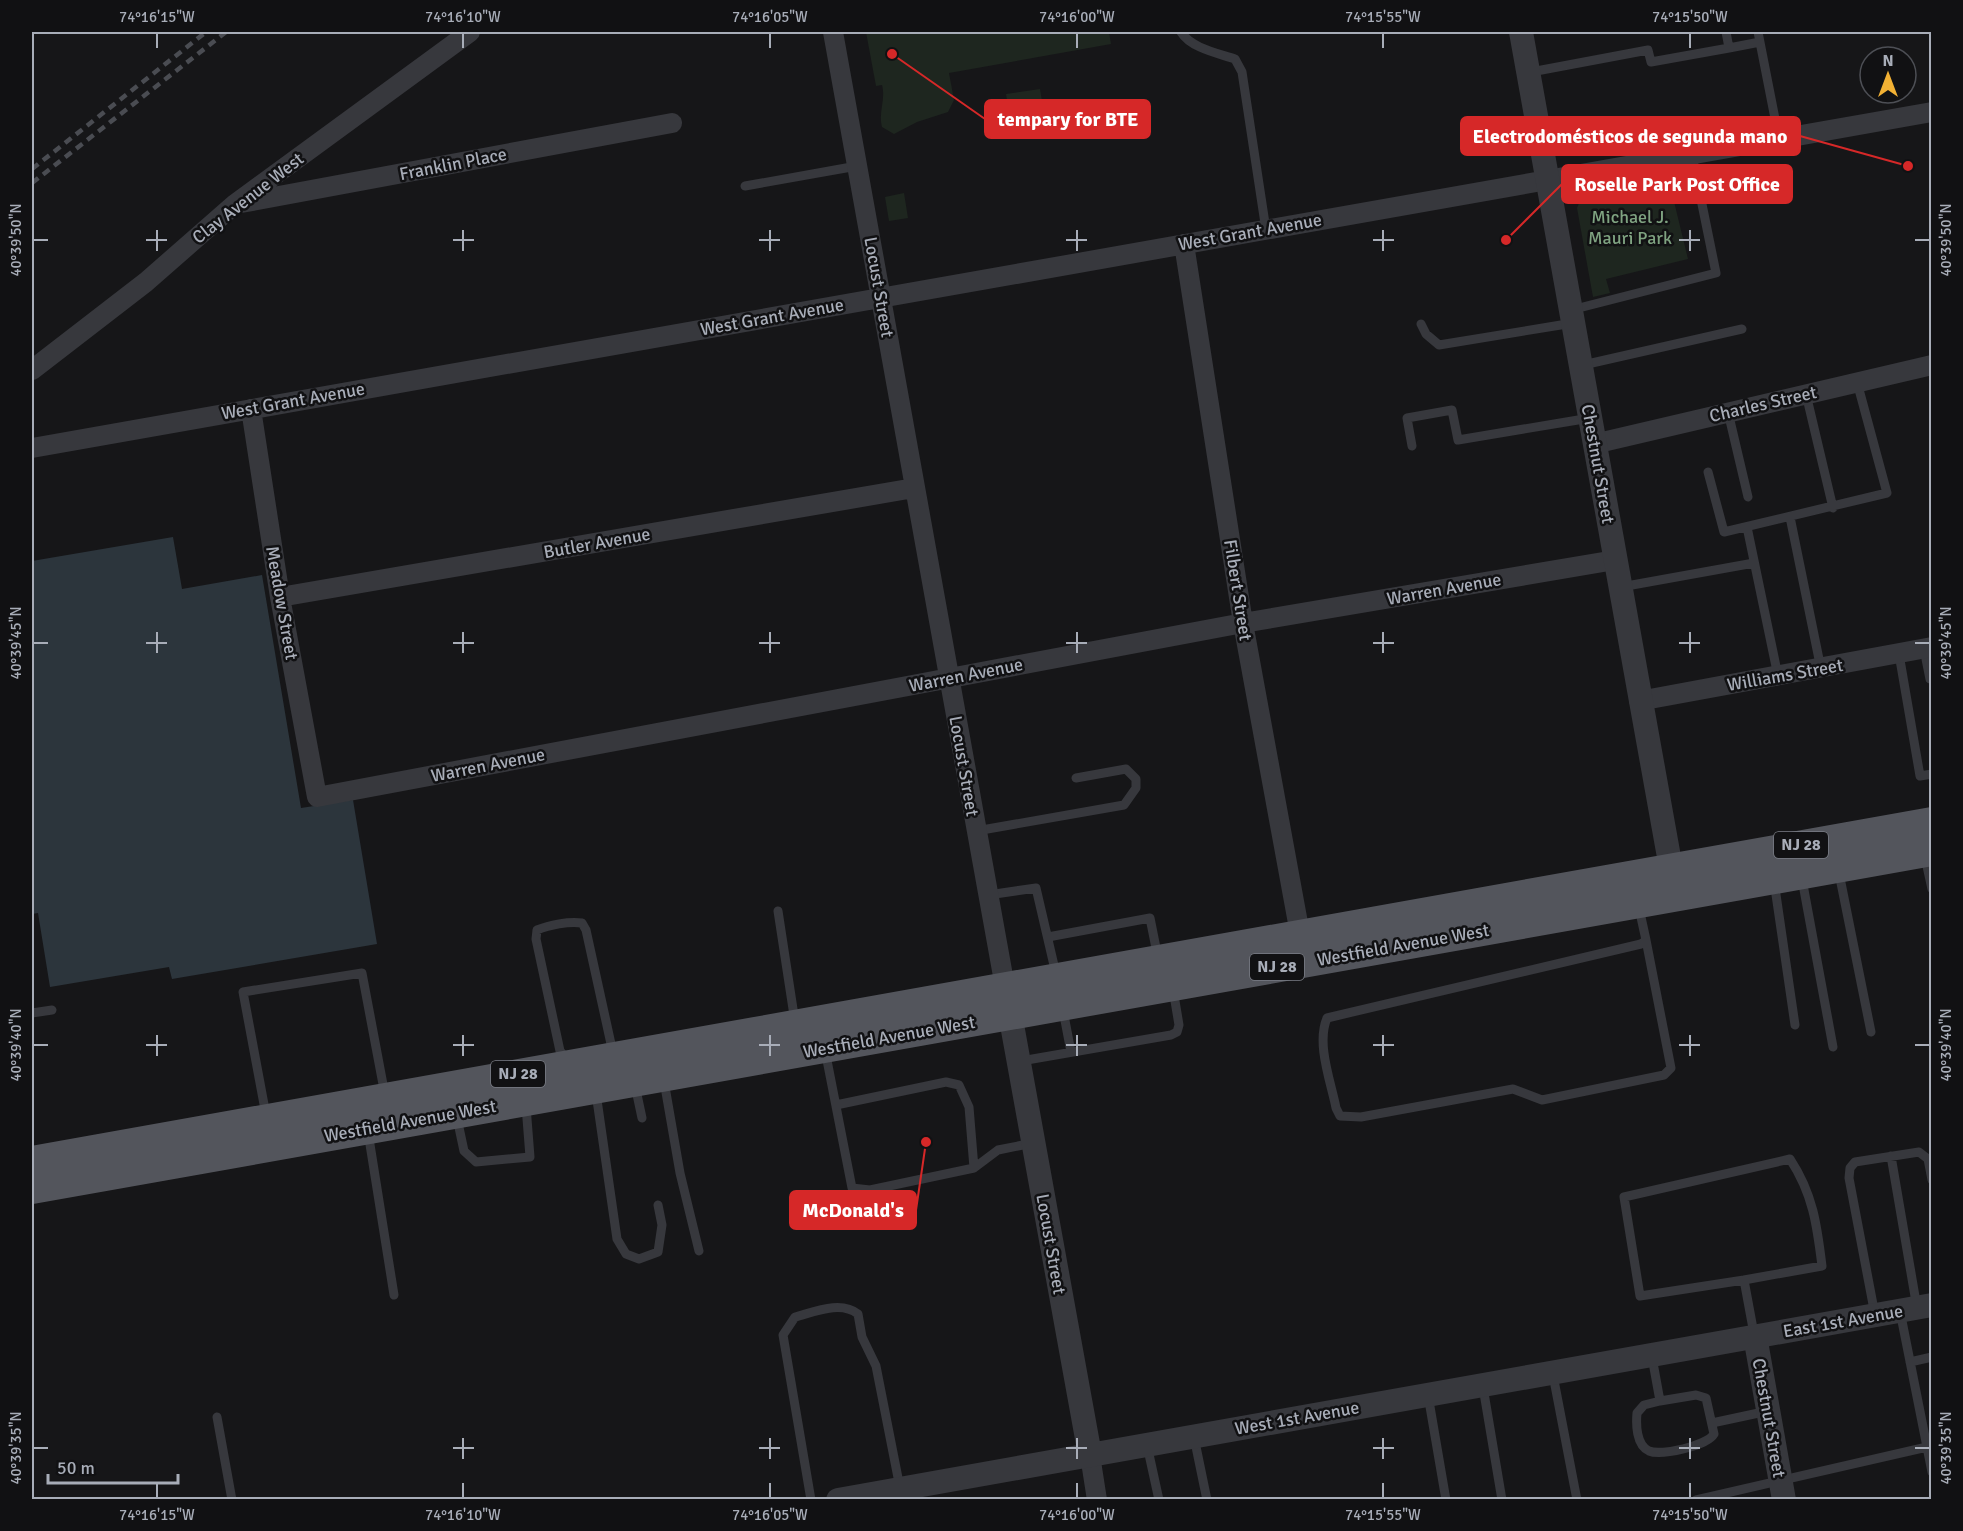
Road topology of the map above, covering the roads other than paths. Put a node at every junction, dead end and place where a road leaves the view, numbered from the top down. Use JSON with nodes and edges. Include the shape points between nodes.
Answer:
{"nodes":[{"id":1,"x":470,"y":32,"type":"edge"},
{"id":2,"x":833,"y":32,"type":"edge"},
{"id":3,"x":1181,"y":32,"type":"edge"},
{"id":4,"x":1521,"y":32,"type":"edge"},
{"id":5,"x":1726,"y":32,"type":"edge"},
{"id":6,"x":1758,"y":32,"type":"edge"},
{"id":7,"x":1760,"y":42,"type":"junction"},
{"id":8,"x":1729,"y":48,"type":"junction"},
{"id":9,"x":1528,"y":72,"type":"junction"},
{"id":10,"x":1932,"y":112,"type":"edge"},
{"id":11,"x":672,"y":123,"type":"dead end"},
{"id":12,"x":1779,"y":139,"type":"junction"},
{"id":13,"x":1692,"y":155,"type":"junction"},
{"id":14,"x":857,"y":166,"type":"junction"},
{"id":15,"x":1547,"y":180,"type":"junction"},
{"id":16,"x":745,"y":186,"type":"dead end"},
{"id":17,"x":235,"y":204,"type":"junction"},
{"id":18,"x":1266,"y":230,"type":"junction"},
{"id":19,"x":1184,"y":244,"type":"junction"},
{"id":20,"x":881,"y":298,"type":"junction"},
{"id":21,"x":1572,"y":317,"type":"junction"},
{"id":22,"x":1421,"y":324,"type":"dead end"},
{"id":23,"x":1742,"y":328,"type":"dead end"},
{"id":24,"x":1932,"y":364,"type":"edge"},
{"id":25,"x":1581,"y":366,"type":"junction"},
{"id":26,"x":32,"y":370,"type":"edge"},
{"id":27,"x":1857,"y":382,"type":"junction"},
{"id":28,"x":1806,"y":393,"type":"junction"},
{"id":29,"x":251,"y":409,"type":"junction"},
{"id":30,"x":1728,"y":412,"type":"junction"},
{"id":31,"x":1590,"y":418,"type":"junction"},
{"id":32,"x":1594,"y":444,"type":"junction"},
{"id":33,"x":1412,"y":446,"type":"dead end"},
{"id":34,"x":32,"y":448,"type":"edge"},
{"id":35,"x":1708,"y":472,"type":"dead end"},
{"id":36,"x":914,"y":488,"type":"junction"},
{"id":37,"x":1748,"y":497,"type":"dead end"},
{"id":38,"x":1833,"y":508,"type":"junction"},
{"id":39,"x":1790,"y":517,"type":"junction"},
{"id":40,"x":1747,"y":527,"type":"junction"},
{"id":41,"x":1615,"y":561,"type":"junction"},
{"id":42,"x":1754,"y":563,"type":"junction"},
{"id":43,"x":1620,"y":587,"type":"junction"},
{"id":44,"x":280,"y":597,"type":"junction"},
{"id":45,"x":1243,"y":623,"type":"junction"},
{"id":46,"x":1928,"y":648,"type":"edge"},
{"id":47,"x":1899,"y":654,"type":"junction"},
{"id":48,"x":1821,"y":669,"type":"junction"},
{"id":49,"x":1778,"y":676,"type":"junction"},
{"id":50,"x":948,"y":678,"type":"junction"},
{"id":51,"x":1930,"y":679,"type":"dead end"},
{"id":52,"x":1639,"y":701,"type":"junction"},
{"id":53,"x":1932,"y":774,"type":"edge"},
{"id":54,"x":1076,"y":778,"type":"dead end"},
{"id":55,"x":317,"y":797,"type":"joint"},
{"id":56,"x":1932,"y":822,"type":"edge"},
{"id":57,"x":976,"y":831,"type":"junction"},
{"id":58,"x":1928,"y":852,"type":"edge"},
{"id":59,"x":1838,"y":867,"type":"junction"},
{"id":60,"x":1788,"y":877,"type":"junction"},
{"id":61,"x":1673,"y":882,"type":"junction"},
{"id":62,"x":1932,"y":889,"type":"edge"},
{"id":63,"x":988,"y":895,"type":"junction"},
{"id":64,"x":1638,"y":903,"type":"junction"},
{"id":65,"x":778,"y":911,"type":"dead end"},
{"id":66,"x":1300,"y":934,"type":"junction"},
{"id":67,"x":1048,"y":937,"type":"junction"},
{"id":68,"x":1646,"y":940,"type":"junction"},
{"id":69,"x":1158,"y":960,"type":"junction"},
{"id":70,"x":1172,"y":986,"type":"junction"},
{"id":71,"x":1060,"y":992,"type":"junction"},
{"id":72,"x":1007,"y":1001,"type":"junction"},
{"id":73,"x":52,"y":1010,"type":"dead end"},
{"id":74,"x":32,"y":1013,"type":"edge"},
{"id":75,"x":795,"y":1024,"type":"junction"},
{"id":76,"x":1795,"y":1025,"type":"dead end"},
{"id":77,"x":1871,"y":1032,"type":"dead end"},
{"id":78,"x":1833,"y":1047,"type":"dead end"},
{"id":79,"x":825,"y":1048,"type":"junction"},
{"id":80,"x":1071,"y":1052,"type":"junction"},
{"id":81,"x":614,"y":1057,"type":"junction"},
{"id":82,"x":1018,"y":1061,"type":"junction"},
{"id":83,"x":663,"y":1076,"type":"junction"},
{"id":84,"x":581,"y":1081,"type":"junction"},
{"id":85,"x":634,"y":1081,"type":"junction"},
{"id":86,"x":385,"y":1097,"type":"junction"},
{"id":87,"x":526,"y":1100,"type":"junction"},
{"id":88,"x":836,"y":1105,"type":"junction"},
{"id":89,"x":455,"y":1113,"type":"junction"},
{"id":90,"x":266,"y":1118,"type":"junction"},
{"id":91,"x":642,"y":1118,"type":"dead end"},
{"id":92,"x":368,"y":1129,"type":"junction"},
{"id":93,"x":1033,"y":1143,"type":"junction"},
{"id":94,"x":173,"y":1149,"type":"junction"},
{"id":95,"x":1891,"y":1156,"type":"junction"},
{"id":96,"x":32,"y":1161,"type":"edge"},
{"id":97,"x":974,"y":1168,"type":"junction"},
{"id":98,"x":1932,"y":1180,"type":"edge"},
{"id":99,"x":32,"y":1189,"type":"edge"},
{"id":100,"x":658,"y":1205,"type":"dead end"},
{"id":101,"x":699,"y":1251,"type":"dead end"},
{"id":102,"x":1744,"y":1280,"type":"junction"},
{"id":103,"x":394,"y":1295,"type":"dead end"},
{"id":104,"x":1916,"y":1308,"type":"edge"},
{"id":105,"x":1875,"y":1315,"type":"junction"},
{"id":106,"x":1755,"y":1336,"type":"junction"},
{"id":107,"x":1651,"y":1355,"type":"junction"},
{"id":108,"x":1932,"y":1358,"type":"edge"},
{"id":109,"x":1910,"y":1362,"type":"junction"},
{"id":110,"x":1552,"y":1372,"type":"junction"},
{"id":111,"x":1482,"y":1385,"type":"junction"},
{"id":112,"x":1428,"y":1395,"type":"junction"},
{"id":113,"x":1660,"y":1401,"type":"junction"},
{"id":114,"x":1768,"y":1411,"type":"junction"},
{"id":115,"x":217,"y":1418,"type":"dead end"},
{"id":116,"x":1712,"y":1423,"type":"junction"},
{"id":117,"x":1194,"y":1437,"type":"junction"},
{"id":118,"x":1147,"y":1445,"type":"junction"},
{"id":119,"x":1927,"y":1447,"type":"junction"},
{"id":120,"x":1090,"y":1455,"type":"junction"},
{"id":121,"x":1932,"y":1472,"type":"edge"},
{"id":122,"x":1782,"y":1490,"type":"edge"},
{"id":123,"x":904,"y":1494,"type":"edge"},
{"id":124,"x":232,"y":1500,"type":"edge"},
{"id":125,"x":810,"y":1500,"type":"edge"},
{"id":126,"x":838,"y":1500,"type":"edge"},
{"id":127,"x":1097,"y":1500,"type":"edge"},
{"id":128,"x":1159,"y":1500,"type":"edge"},
{"id":129,"x":1207,"y":1500,"type":"edge"},
{"id":130,"x":1446,"y":1500,"type":"edge"},
{"id":131,"x":1502,"y":1500,"type":"edge"},
{"id":132,"x":1577,"y":1500,"type":"edge"},
{"id":133,"x":1696,"y":1500,"type":"edge"}],
"edges":[{"from":1,"to":17,"type":"street","name":"Clay Avenue West"},
{"from":2,"to":14,"type":"street","name":"Locust Street"},
{"from":3,"to":18,"type":"lane","via":[[1185,38],[1234,59],[1242,72]]},
{"from":4,"to":9,"type":"street","name":"Chestnut Street"},
{"from":5,"to":8,"type":"lane"},
{"from":6,"to":7,"type":"lane"},
{"from":7,"to":8,"type":"lane"},
{"from":7,"to":12,"type":"lane"},
{"from":8,"to":9,"type":"lane","via":[[1651,62],[1648,50]]},
{"from":9,"to":15,"type":"street","name":"Chestnut Street"},
{"from":10,"to":12,"type":"street","name":"West Grant Avenue"},
{"from":11,"to":17,"type":"street","name":"Franklin Place"},
{"from":12,"to":13,"type":"street","name":"West Grant Avenue"},
{"from":13,"to":15,"type":"street","name":"West Grant Avenue"},
{"from":13,"to":21,"type":"lane","via":[[1716,273]]},
{"from":14,"to":16,"type":"lane"},
{"from":14,"to":20,"type":"street","name":"Locust Street"},
{"from":15,"to":18,"type":"street","name":"West Grant Avenue"},
{"from":15,"to":21,"type":"street","name":"Chestnut Street"},
{"from":17,"to":26,"type":"street","name":"Clay Avenue West","via":[[146,282]]},
{"from":18,"to":19,"type":"street","name":"West Grant Avenue"},
{"from":19,"to":20,"type":"street","name":"West Grant Avenue"},
{"from":19,"to":45,"type":"street","name":"Filbert Street"},
{"from":20,"to":29,"type":"street","name":"West Grant Avenue"},
{"from":20,"to":36,"type":"street","name":"Locust Street"},
{"from":21,"to":22,"type":"lane","via":[[1439,345]]},
{"from":21,"to":25,"type":"street","name":"Chestnut Street"},
{"from":23,"to":25,"type":"lane"},
{"from":24,"to":27,"type":"street","name":"Charles Street"},
{"from":25,"to":31,"type":"street","name":"Chestnut Street"},
{"from":27,"to":28,"type":"street","name":"Charles Street"},
{"from":27,"to":38,"type":"lane","via":[[1887,493]]},
{"from":28,"to":30,"type":"street","name":"Charles Street"},
{"from":28,"to":38,"type":"lane"},
{"from":29,"to":34,"type":"street","name":"West Grant Avenue"},
{"from":29,"to":44,"type":"street","name":"Meadow Street"},
{"from":30,"to":32,"type":"street","name":"Charles Street"},
{"from":30,"to":37,"type":"lane"},
{"from":31,"to":32,"type":"street","name":"Chestnut Street"},
{"from":31,"to":33,"type":"lane","via":[[1458,440],[1452,410],[1407,418]]},
{"from":32,"to":41,"type":"street","name":"Chestnut Street"},
{"from":35,"to":40,"type":"lane","via":[[1724,532]]},
{"from":36,"to":44,"type":"street","name":"Butler Avenue"},
{"from":36,"to":50,"type":"street","name":"Locust Street"},
{"from":38,"to":39,"type":"lane"},
{"from":39,"to":40,"type":"lane"},
{"from":39,"to":48,"type":"lane"},
{"from":40,"to":42,"type":"lane"},
{"from":41,"to":43,"type":"street","name":"Chestnut Street"},
{"from":41,"to":45,"type":"street","name":"Warren Avenue"},
{"from":42,"to":43,"type":"lane"},
{"from":42,"to":49,"type":"lane"},
{"from":43,"to":52,"type":"street","name":"Chestnut Street"},
{"from":44,"to":55,"type":"street","name":"Meadow Street"},
{"from":45,"to":50,"type":"street","name":"Warren Avenue"},
{"from":45,"to":66,"type":"street","name":"Filbert Street"},
{"from":46,"to":47,"type":"street","name":"Williams Street"},
{"from":46,"to":51,"type":"lane"},
{"from":47,"to":48,"type":"street","name":"Williams Street"},
{"from":47,"to":53,"type":"lane","via":[[1920,776]]},
{"from":48,"to":49,"type":"street","name":"Williams Street"},
{"from":49,"to":52,"type":"street","name":"Williams Street"},
{"from":50,"to":55,"type":"street","name":"Warren Avenue"},
{"from":50,"to":57,"type":"street","name":"Locust Street"},
{"from":52,"to":61,"type":"street","name":"Chestnut Street"},
{"from":54,"to":57,"type":"lane","via":[[1126,769],[1136,778],[1136,788],[1124,805]]},
{"from":56,"to":61,"type":"main road","number":"NJ 28"},
{"from":57,"to":63,"type":"street","name":"Locust Street"},
{"from":58,"to":59,"type":"main road","number":"NJ 28"},
{"from":58,"to":62,"type":"lane"},
{"from":59,"to":60,"type":"main road","number":"NJ 28"},
{"from":59,"to":77,"type":"lane"},
{"from":60,"to":61,"type":"main road","number":"NJ 28"},
{"from":60,"to":76,"type":"lane"},
{"from":60,"to":78,"type":"lane"},
{"from":61,"to":64,"type":"main road","name":"Westfield Avenue West","number":"NJ 28"},
{"from":61,"to":66,"type":"main road","name":"Westfield Avenue West","number":"NJ 28"},
{"from":63,"to":67,"type":"lane","via":[[1036,888]]},
{"from":63,"to":72,"type":"street","name":"Locust Street"},
{"from":64,"to":68,"type":"lane"},
{"from":64,"to":70,"type":"main road","name":"Westfield Avenue West","number":"NJ 28"},
{"from":65,"to":75,"type":"lane"},
{"from":66,"to":69,"type":"main road","name":"Westfield Avenue West","number":"NJ 28"},
{"from":67,"to":69,"type":"lane","via":[[1150,918]]},
{"from":67,"to":71,"type":"lane"},
{"from":68,"to":68,"type":"lane","via":[[1627,949],[1328,1018],[1323,1028],[1323,1045],[1340,1116],[1361,1117],[1513,1089],[1542,1100],[1664,1075],[1671,1068]]},
{"from":69,"to":71,"type":"main road","name":"Westfield Avenue West","number":"NJ 28"},
{"from":70,"to":71,"type":"main road","name":"Westfield Avenue West","number":"NJ 28"},
{"from":70,"to":80,"type":"lane","via":[[1177,1032]]},
{"from":71,"to":72,"type":"main road","name":"Westfield Avenue West","number":"NJ 28"},
{"from":71,"to":80,"type":"lane"},
{"from":72,"to":75,"type":"main road","name":"Westfield Avenue West","number":"NJ 28"},
{"from":72,"to":79,"type":"main road","name":"Westfield Avenue West","number":"NJ 28"},
{"from":72,"to":82,"type":"street","name":"Locust Street"},
{"from":73,"to":74,"type":"lane"},
{"from":75,"to":81,"type":"main road","name":"Westfield Avenue West","number":"NJ 28"},
{"from":79,"to":83,"type":"main road","name":"Westfield Avenue West","number":"NJ 28"},
{"from":79,"to":88,"type":"lane"},
{"from":80,"to":82,"type":"lane"},
{"from":81,"to":84,"type":"main road","name":"Westfield Avenue West","number":"NJ 28"},
{"from":81,"to":84,"type":"lane","via":[[582,923],[537,930],[560,1051]]},
{"from":82,"to":93,"type":"street","name":"Locust Street"},
{"from":83,"to":85,"type":"main road","name":"Westfield Avenue West","number":"NJ 28"},
{"from":83,"to":101,"type":"lane"},
{"from":84,"to":85,"type":"main road","name":"Westfield Avenue West","number":"NJ 28"},
{"from":84,"to":86,"type":"main road","name":"Westfield Avenue West","number":"NJ 28"},
{"from":84,"to":87,"type":"main road","name":"Westfield Avenue West","number":"NJ 28"},
{"from":84,"to":100,"type":"lane","via":[[617,1239],[626,1254],[639,1259],[658,1252],[662,1225]]},
{"from":85,"to":91,"type":"lane"},
{"from":86,"to":90,"type":"main road","name":"Westfield Avenue West","number":"NJ 28"},
{"from":86,"to":90,"type":"lane","via":[[362,973],[243,992]]},
{"from":87,"to":89,"type":"main road","name":"Westfield Avenue West","number":"NJ 28"},
{"from":87,"to":89,"type":"lane","via":[[530,1156],[476,1162],[464,1151]]},
{"from":88,"to":97,"type":"lane","via":[[852,1188],[870,1190]]},
{"from":88,"to":97,"type":"lane","via":[[946,1082],[959,1085],[969,1107]]},
{"from":89,"to":92,"type":"main road","name":"Westfield Avenue West","number":"NJ 28"},
{"from":90,"to":94,"type":"main road","name":"Westfield Avenue West","number":"NJ 28"},
{"from":92,"to":94,"type":"main road","name":"Westfield Avenue West","number":"NJ 28"},
{"from":92,"to":103,"type":"lane"},
{"from":93,"to":97,"type":"lane","via":[[998,1150]]},
{"from":93,"to":120,"type":"street","name":"Locust Street"},
{"from":94,"to":96,"type":"main road","name":"Westfield Avenue West","number":"NJ 28"},
{"from":94,"to":99,"type":"main road","name":"Westfield Avenue West","number":"NJ 28"},
{"from":95,"to":98,"type":"lane","via":[[1912,1152],[1926,1156]]},
{"from":95,"to":104,"type":"lane"},
{"from":95,"to":105,"type":"lane","via":[[1855,1162],[1850,1168]]},
{"from":102,"to":102,"type":"lane","via":[[1640,1296],[1624,1197],[1790,1159],[1805,1182],[1822,1266]]},
{"from":102,"to":106,"type":"lane"},
{"from":104,"to":105,"type":"street","name":"East 1st Avenue"},
{"from":104,"to":109,"type":"lane"},
{"from":105,"to":106,"type":"street","name":"East 1st Avenue"},
{"from":106,"to":107,"type":"street","name":"West 1st Avenue"},
{"from":106,"to":114,"type":"street","name":"Chestnut Street"},
{"from":107,"to":110,"type":"street","name":"West 1st Avenue"},
{"from":107,"to":113,"type":"lane"},
{"from":108,"to":109,"type":"lane"},
{"from":109,"to":119,"type":"lane"},
{"from":110,"to":111,"type":"street","name":"West 1st Avenue"},
{"from":110,"to":132,"type":"lane"},
{"from":111,"to":112,"type":"street","name":"West 1st Avenue"},
{"from":111,"to":131,"type":"lane"},
{"from":112,"to":117,"type":"street","name":"West 1st Avenue"},
{"from":112,"to":130,"type":"lane"},
{"from":113,"to":116,"type":"lane","via":[[1703,1395]]},
{"from":113,"to":116,"type":"lane","via":[[1644,1405],[1637,1413],[1640,1441],[1651,1452],[1705,1444],[1714,1434]]},
{"from":114,"to":116,"type":"lane"},
{"from":114,"to":122,"type":"street","name":"Chestnut Street"},
{"from":115,"to":124,"type":"lane"},
{"from":117,"to":118,"type":"street","name":"West 1st Avenue"},
{"from":117,"to":129,"type":"lane"},
{"from":118,"to":120,"type":"street","name":"West 1st Avenue"},
{"from":118,"to":128,"type":"lane"},
{"from":119,"to":121,"type":"lane"},
{"from":119,"to":122,"type":"lane"},
{"from":120,"to":123,"type":"street","name":"West 1st Avenue"},
{"from":120,"to":127,"type":"street","name":"Locust Street"},
{"from":122,"to":133,"type":"lane"},
{"from":123,"to":125,"type":"lane","via":[[876,1366],[862,1337],[858,1314],[851,1308],[831,1308],[795,1317],[783,1335]]},
{"from":123,"to":126,"type":"street","name":"West 1st Avenue"}]}
